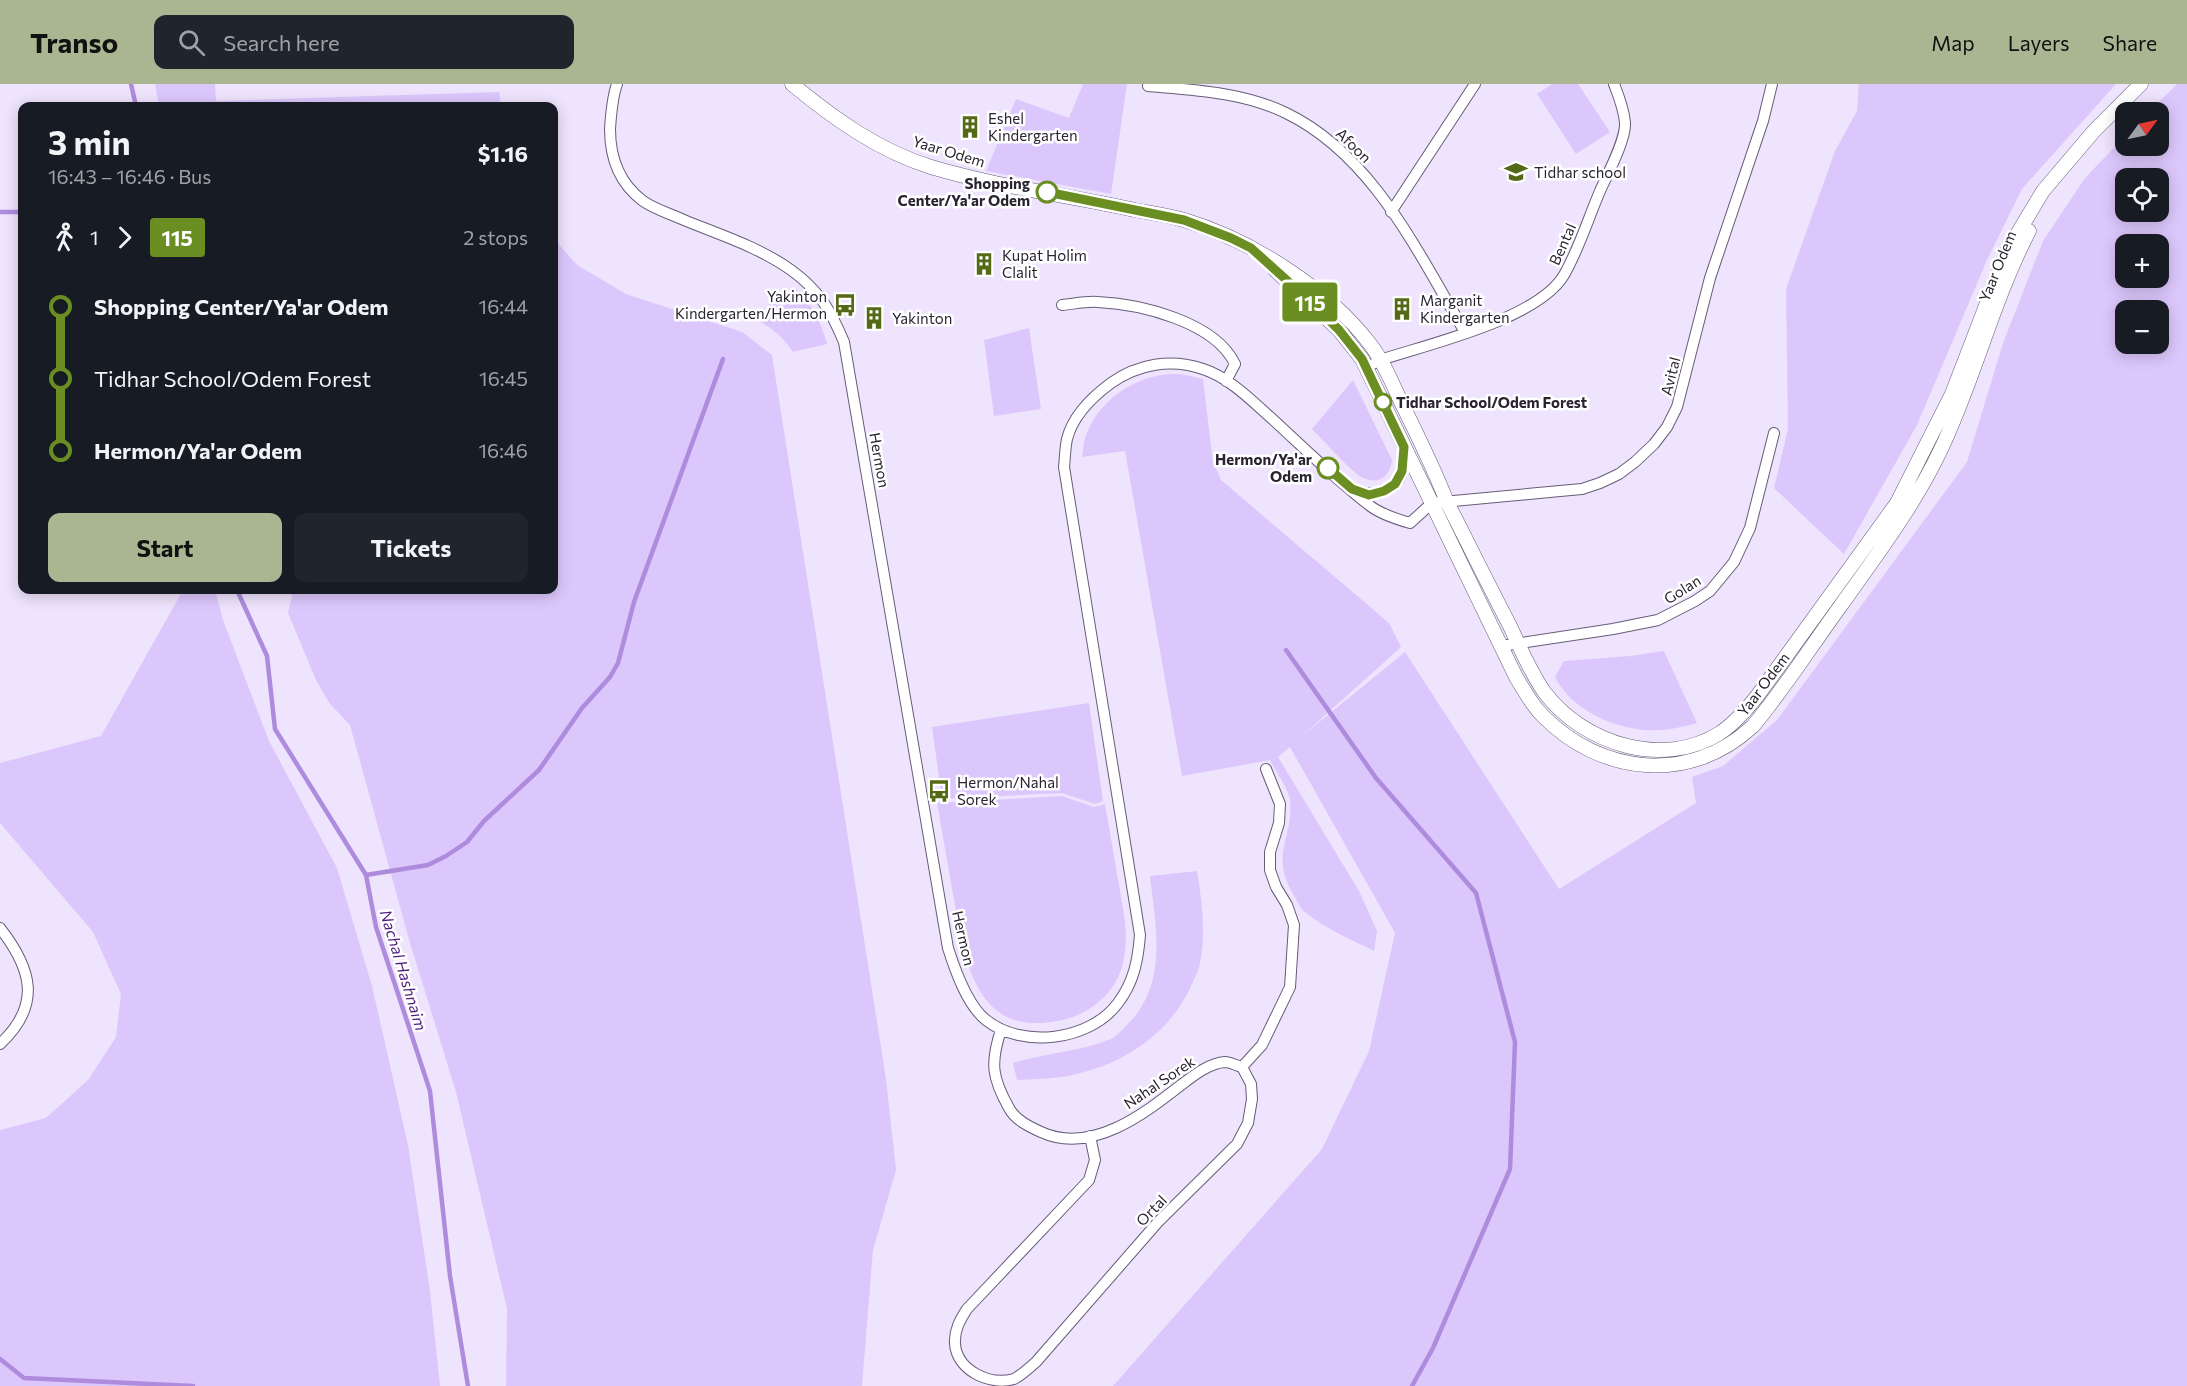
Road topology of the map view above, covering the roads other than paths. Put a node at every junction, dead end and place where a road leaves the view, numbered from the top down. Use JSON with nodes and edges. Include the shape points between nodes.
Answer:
{"nodes":[{"id":1,"x":616,"y":84,"type":"edge"},
{"id":2,"x":792,"y":84,"type":"edge"},
{"id":3,"x":1475,"y":84,"type":"edge"},
{"id":4,"x":1614,"y":84,"type":"edge"},
{"id":5,"x":1772,"y":84,"type":"edge"},
{"id":6,"x":2141,"y":84,"type":"edge"},
{"id":7,"x":2152,"y":84,"type":"edge"},
{"id":8,"x":1148,"y":86,"type":"dead end"},
{"id":9,"x":1391,"y":212,"type":"junction"},
{"id":10,"x":1251,"y":248,"type":"junction"},
{"id":11,"x":1062,"y":305,"type":"dead end"},
{"id":12,"x":1465,"y":332,"type":"junction"},
{"id":13,"x":1380,"y":360,"type":"junction"},
{"id":14,"x":1366,"y":368,"type":"junction"},
{"id":15,"x":1226,"y":381,"type":"junction"},
{"id":16,"x":1774,"y":433,"type":"dead end"},
{"id":17,"x":1404,"y":447,"type":"junction"},
{"id":18,"x":1352,"y":489,"type":"junction"},
{"id":19,"x":1448,"y":502,"type":"junction"},
{"id":20,"x":1432,"y":503,"type":"junction"},
{"id":21,"x":1518,"y":643,"type":"junction"},
{"id":22,"x":1501,"y":646,"type":"junction"},
{"id":23,"x":1266,"y":769,"type":"dead end"},
{"id":24,"x":0,"y":928,"type":"edge"},
{"id":25,"x":1001,"y":1030,"type":"junction"},
{"id":26,"x":0,"y":1044,"type":"edge"},
{"id":27,"x":1242,"y":1067,"type":"junction"},
{"id":28,"x":1090,"y":1137,"type":"junction"}],
"edges":[{"from":1,"to":25,"type":"street","name":"Hermon","via":[[610,142],[614,164],[626,184],[644,201],[766,254],[792,270],[815,290],[831,312],[844,342],[948,948],[969,997],[984,1019]]},
{"from":2,"to":10,"type":"street","name":"Yaar Odem","via":[[824,111],[872,142],[930,166],[1184,220]]},
{"from":3,"to":9,"type":"street"},
{"from":4,"to":12,"type":"street","name":"Bental","via":[[1626,126],[1563,277],[1529,307]]},
{"from":5,"to":19,"type":"street","name":"Avital","via":[[1710,278],[1677,407],[1654,444],[1619,474],[1582,489]]},
{"from":6,"to":21,"type":"street","name":"Yaar Odem","via":[[2043,191],[2007,251],[1952,394],[1897,503],[1758,695],[1730,726],[1703,741],[1672,750],[1640,749],[1613,741],[1587,729],[1557,706],[1544,691]]},
{"from":7,"to":22,"type":"street","name":"Yaar Odem","via":[[2051,194],[2018,253],[1958,411],[1925,479],[1852,589],[1763,714],[1741,738],[1713,754],[1676,765],[1638,766],[1606,756],[1568,736],[1540,713],[1527,697]]},
{"from":8,"to":9,"type":"street","name":"Afoon","via":[[1205,90],[1285,113],[1321,135],[1350,160]]},
{"from":9,"to":12,"type":"street","name":"Afoon"},
{"from":10,"to":13,"type":"street","name":"Yaar Odem","via":[[1326,297],[1354,325]]},
{"from":10,"to":14,"type":"street","name":"Yaar Odem","via":[[1339,330]]},
{"from":11,"to":15,"type":"street","via":[[1096,301],[1139,307],[1181,321],[1218,340],[1230,352],[1235,364]]},
{"from":12,"to":13,"type":"street","name":"Bental"},
{"from":13,"to":14,"type":"street","name":"Bental"},
{"from":13,"to":19,"type":"street","name":"Yaar Odem"},
{"from":14,"to":17,"type":"street","name":"Yaar Odem"},
{"from":15,"to":18,"type":"street","name":"Hermon"},
{"from":15,"to":25,"type":"street","name":"Hermon","via":[[1205,369],[1176,363],[1149,365],[1121,376],[1097,393],[1077,415],[1067,439],[1064,467],[1140,934],[1138,962],[1117,1005],[1081,1030],[1050,1037],[1023,1037]]},
{"from":16,"to":21,"type":"street","name":"Golan","via":[[1750,528],[1734,562],[1710,591],[1658,620]]},
{"from":17,"to":18,"type":"street","via":[[1402,471],[1395,484],[1369,495]]},
{"from":17,"to":20,"type":"street","name":"Yaar Odem"},
{"from":18,"to":20,"type":"street","name":"Hermon","via":[[1370,506],[1410,523]]},
{"from":19,"to":20,"type":"street","name":"Avital"},
{"from":19,"to":21,"type":"street","name":"Yaar Odem"},
{"from":20,"to":22,"type":"street","name":"Yaar Odem"},
{"from":21,"to":22,"type":"street","name":"Golan"},
{"from":23,"to":27,"type":"street","via":[[1280,804],[1270,870],[1294,925],[1290,987],[1262,1045]]},
{"from":24,"to":26,"type":"street","via":[[24,966],[30,987],[24,1012]]},
{"from":25,"to":28,"type":"street","name":"Nahal Sorek","via":[[993,1054],[994,1073],[1011,1113],[1050,1137]]},
{"from":27,"to":28,"type":"street","name":"Nahal Sorek","via":[[1226,1062],[1213,1065],[1137,1118]]},
{"from":27,"to":28,"type":"street","name":"Ortal","via":[[1251,1084],[1252,1099],[1248,1123],[1237,1144],[1158,1222],[1036,1362],[1013,1380],[995,1383],[975,1376],[962,1363],[955,1345],[956,1326],[967,1309],[1089,1180],[1095,1160]]}]}
